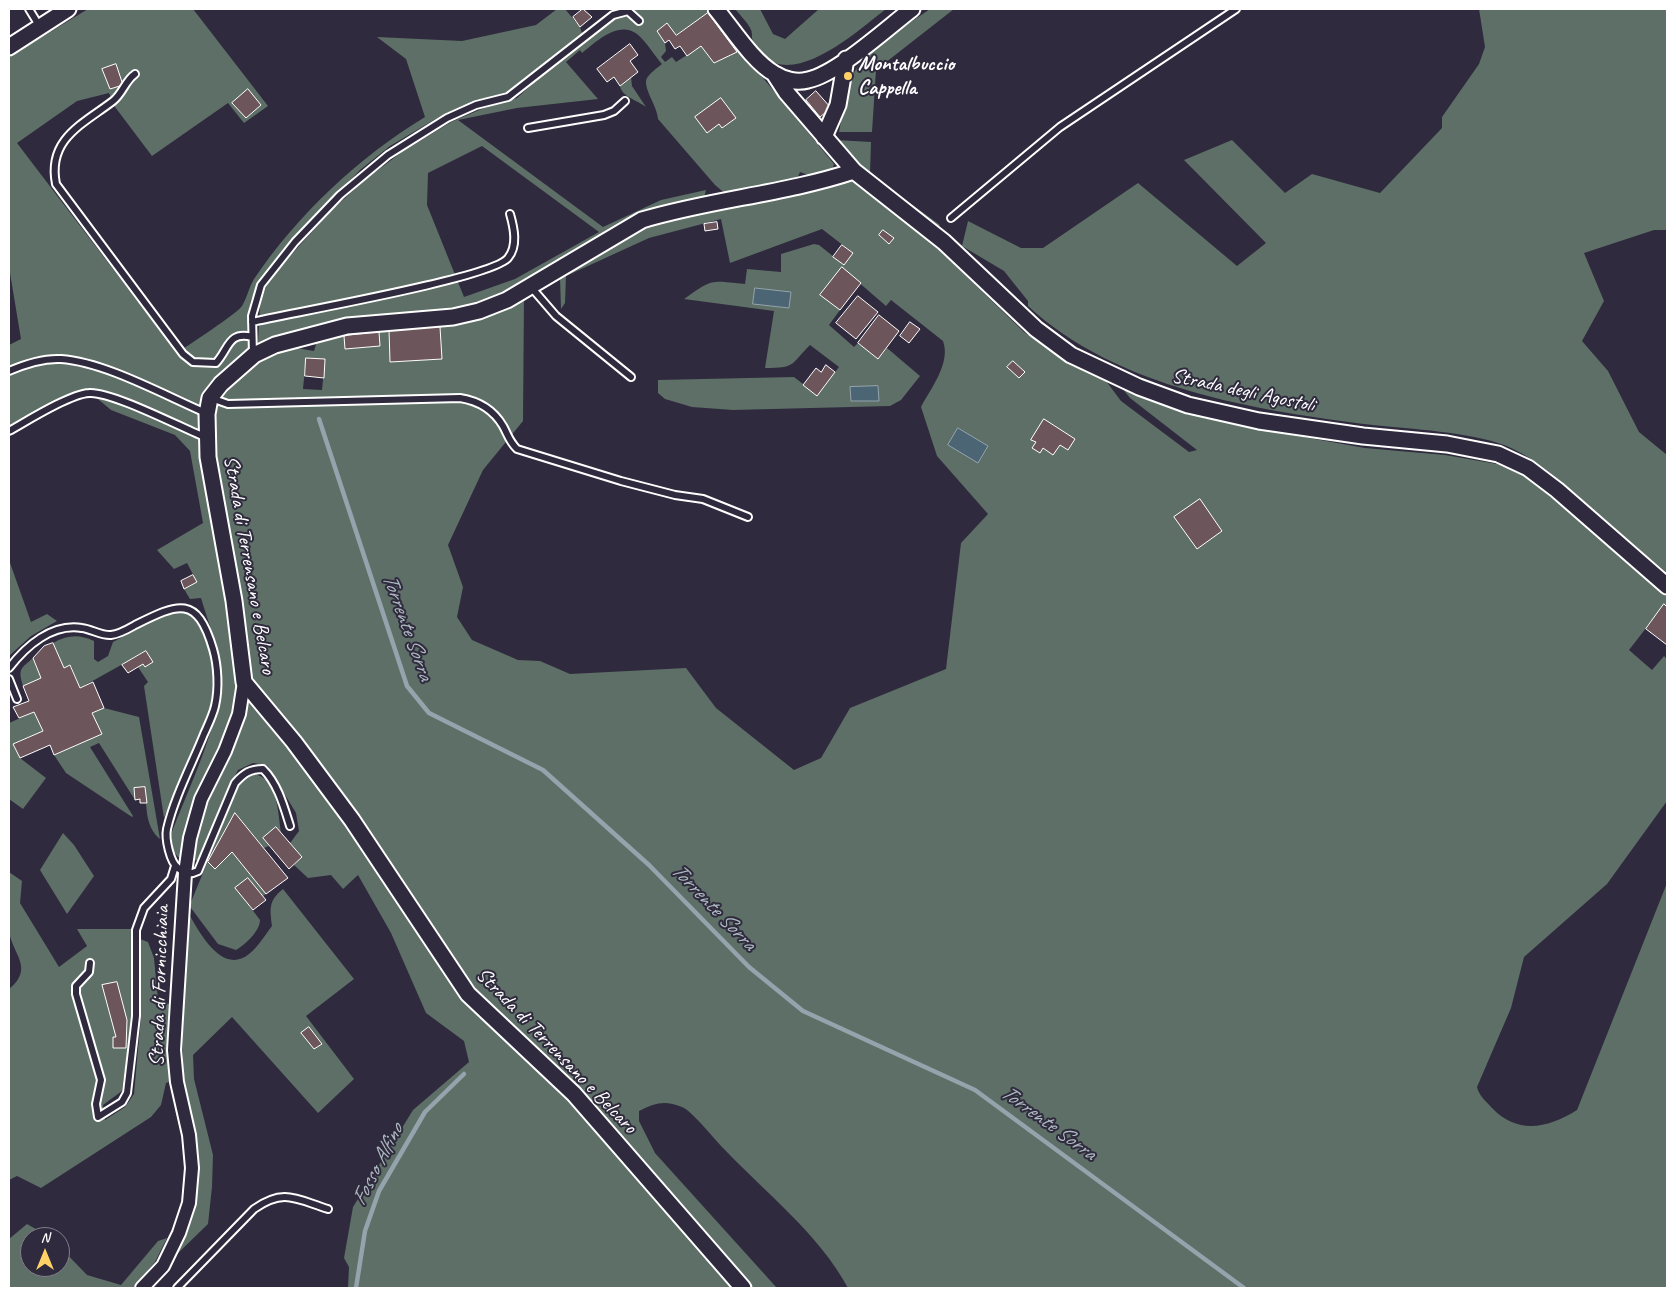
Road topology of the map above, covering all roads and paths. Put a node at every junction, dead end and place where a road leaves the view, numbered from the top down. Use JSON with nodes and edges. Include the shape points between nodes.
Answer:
{"nodes":[{"id":1,"x":30,"y":9,"type":"edge"},
{"id":2,"x":68,"y":9,"type":"edge"},
{"id":3,"x":716,"y":9,"type":"edge"},
{"id":4,"x":912,"y":9,"type":"edge"},
{"id":5,"x":1236,"y":9,"type":"edge"},
{"id":6,"x":639,"y":22,"type":"dead end"},
{"id":7,"x":40,"y":27,"type":"junction"},
{"id":8,"x":9,"y":47,"type":"edge"},
{"id":9,"x":846,"y":59,"type":"junction"},
{"id":10,"x":135,"y":74,"type":"dead end"},
{"id":11,"x":775,"y":75,"type":"junction"},
{"id":12,"x":625,"y":101,"type":"dead end"},
{"id":13,"x":528,"y":128,"type":"dead end"},
{"id":14,"x":824,"y":137,"type":"junction"},
{"id":15,"x":854,"y":171,"type":"junction"},
{"id":16,"x":510,"y":214,"type":"dead end"},
{"id":17,"x":952,"y":218,"type":"dead end"},
{"id":18,"x":530,"y":286,"type":"junction"},
{"id":19,"x":252,"y":322,"type":"junction"},
{"id":20,"x":252,"y":337,"type":"junction"},
{"id":21,"x":254,"y":355,"type":"junction"},
{"id":22,"x":9,"y":371,"type":"edge"},
{"id":23,"x":631,"y":377,"type":"dead end"},
{"id":24,"x":210,"y":398,"type":"junction"},
{"id":25,"x":207,"y":414,"type":"junction"},
{"id":26,"x":9,"y":431,"type":"edge"},
{"id":27,"x":206,"y":438,"type":"junction"},
{"id":28,"x":748,"y":517,"type":"dead end"},
{"id":29,"x":1667,"y":586,"type":"edge"},
{"id":30,"x":9,"y":668,"type":"edge"},
{"id":31,"x":9,"y":679,"type":"edge"},
{"id":32,"x":244,"y":682,"type":"junction"},
{"id":33,"x":17,"y":699,"type":"dead end"},
{"id":34,"x":290,"y":826,"type":"dead end"},
{"id":35,"x":180,"y":870,"type":"junction"},
{"id":36,"x":90,"y":963,"type":"dead end"},
{"id":37,"x":328,"y":1209,"type":"dead end"},
{"id":38,"x":142,"y":1288,"type":"edge"},
{"id":39,"x":177,"y":1288,"type":"edge"},
{"id":40,"x":743,"y":1288,"type":"edge"}],
"edges":[{"from":1,"to":7,"type":"lane"},
{"from":2,"to":7,"type":"street"},
{"from":3,"to":11,"type":"street","via":[[756,58]]},
{"from":4,"to":9,"type":"street"},
{"from":5,"to":17,"type":"lane","via":[[1060,127]]},
{"from":6,"to":19,"type":"lane","via":[[628,11],[613,14],[508,98],[476,105],[447,118],[416,136],[360,177],[273,268],[255,300]]},
{"from":7,"to":8,"type":"street"},
{"from":9,"to":11,"type":"street","via":[[806,81]]},
{"from":9,"to":14,"type":"street","via":[[838,105]]},
{"from":10,"to":20,"type":"lane","via":[[129,78],[120,95],[64,139],[54,163],[56,184],[183,354],[193,362],[216,363],[233,338],[242,335]]},
{"from":11,"to":14,"type":"street","name":"Strada degli Agostoli"},
{"from":12,"to":13,"type":"lane","via":[[604,116]]},
{"from":14,"to":15,"type":"street","name":"Strada degli Agostoli"},
{"from":15,"to":18,"type":"street","via":[[803,186],[642,220]]},
{"from":15,"to":29,"type":"street","name":"Strada degli Agostoli","via":[[944,242],[1044,336],[1080,360],[1175,401],[1250,419],[1363,436],[1447,444],[1498,454],[1543,479]]},
{"from":16,"to":19,"type":"lane","via":[[516,235],[508,258],[494,268]]},
{"from":18,"to":21,"type":"street","via":[[479,311],[453,317],[347,326],[275,345]]},
{"from":18,"to":23,"type":"lane","via":[[556,316]]},
{"from":19,"to":20,"type":"lane"},
{"from":20,"to":21,"type":"lane"},
{"from":21,"to":24,"type":"street"},
{"from":22,"to":25,"type":"lane","via":[[27,363],[61,359],[101,368]]},
{"from":24,"to":25,"type":"street","name":"Strada di Terrensano e Belcaro"},
{"from":24,"to":28,"type":"lane","via":[[228,404],[460,398],[476,401],[493,412],[517,449],[621,481],[703,499]]},
{"from":25,"to":27,"type":"street","name":"Strada di Terrensano e Belcaro"},
{"from":26,"to":27,"type":"lane","via":[[88,393],[109,396]]},
{"from":27,"to":32,"type":"street","name":"Strada di Terrensano e Belcaro","via":[[234,601]]},
{"from":30,"to":35,"type":"lane","via":[[26,649],[59,629],[80,627],[109,635],[162,611],[180,607],[193,610],[201,618],[214,650],[217,673],[215,706],[166,831],[171,856]]},
{"from":31,"to":33,"type":"lane"},
{"from":32,"to":35,"type":"street","name":"Strada di Fornicchiaia","via":[[239,714],[201,799]]},
{"from":32,"to":40,"type":"street","name":"Strada di Terrensano e Belcaro","via":[[352,820],[468,994],[574,1094]]},
{"from":34,"to":35,"type":"lane","via":[[281,798],[268,774],[263,769],[253,769],[235,783],[198,871],[192,874]]},
{"from":35,"to":36,"type":"lane","via":[[144,908],[136,930],[136,1016],[127,1094],[122,1102],[98,1117],[96,1104],[101,1080],[76,994],[76,986],[89,972]]},
{"from":35,"to":38,"type":"street","name":"Strada di Fornicchiaia","via":[[174,1050],[177,1082],[189,1135],[192,1168],[189,1203],[163,1266]]},
{"from":37,"to":39,"type":"lane","via":[[286,1196],[270,1198],[254,1209]]}]}
